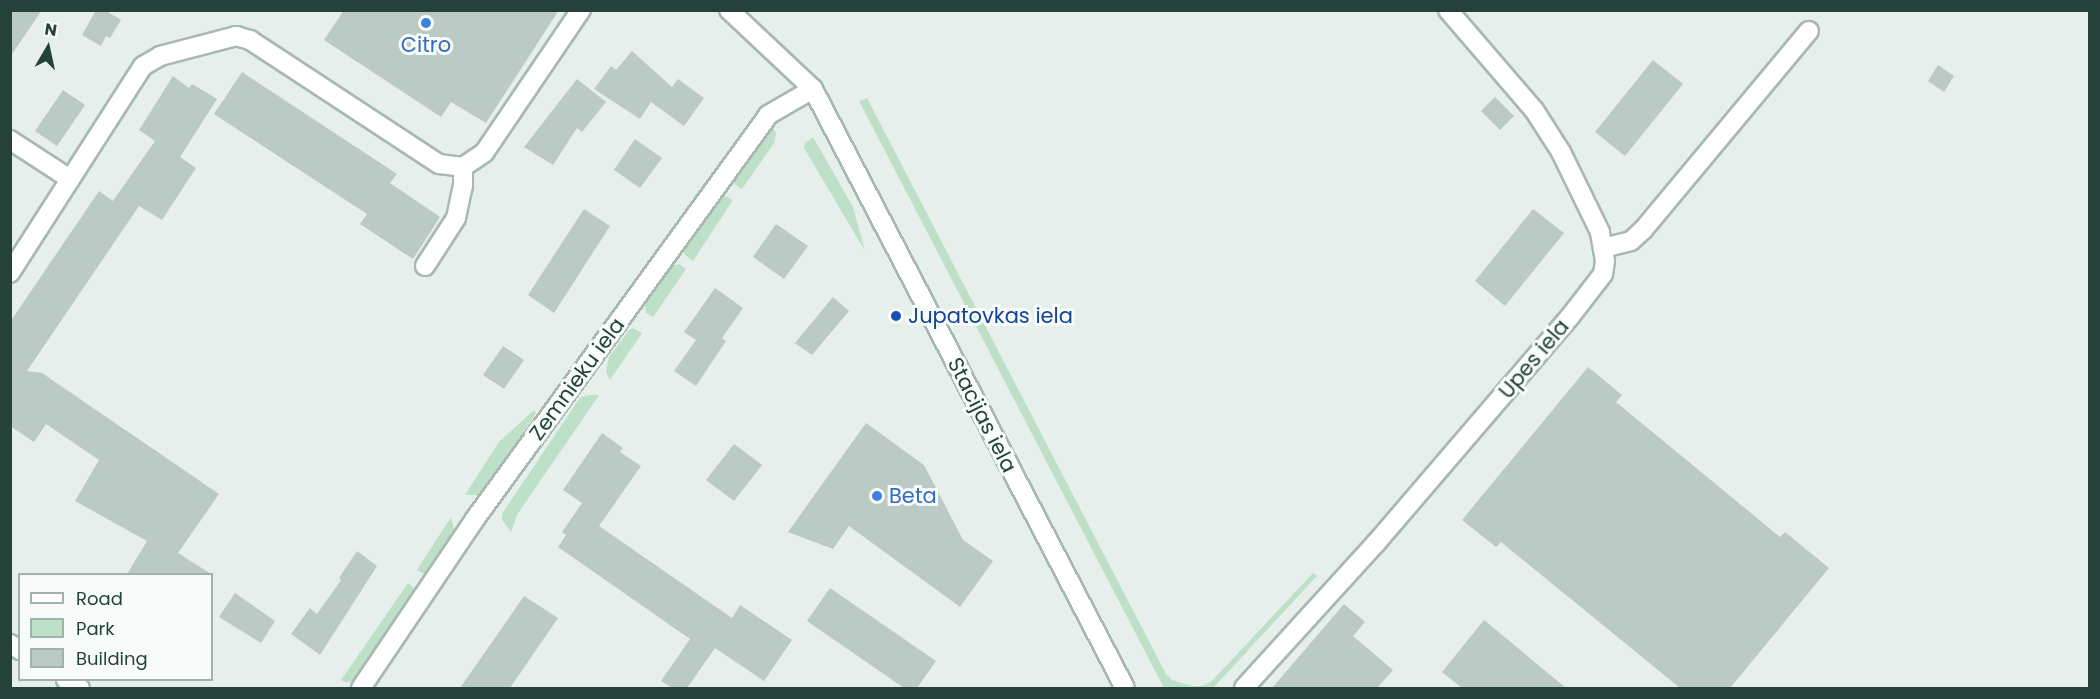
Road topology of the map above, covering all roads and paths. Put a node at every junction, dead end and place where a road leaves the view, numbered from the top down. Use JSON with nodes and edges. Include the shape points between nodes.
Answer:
{"nodes":[{"id":1,"x":581,"y":10,"type":"edge"},
{"id":2,"x":729,"y":10,"type":"edge"},
{"id":3,"x":1448,"y":10,"type":"edge"},
{"id":4,"x":1809,"y":32,"type":"dead end"},
{"id":5,"x":813,"y":89,"type":"junction"},
{"id":6,"x":10,"y":141,"type":"edge"},
{"id":7,"x":463,"y":167,"type":"junction"},
{"id":8,"x":70,"y":179,"type":"junction"},
{"id":9,"x":1603,"y":248,"type":"junction"},
{"id":10,"x":425,"y":266,"type":"dead end"},
{"id":11,"x":10,"y":273,"type":"edge"},
{"id":12,"x":361,"y":688,"type":"edge"},
{"id":13,"x":1125,"y":688,"type":"edge"},
{"id":14,"x":1244,"y":688,"type":"edge"}],
"edges":[{"from":1,"to":7,"type":"street","via":[[484,153]]},
{"from":2,"to":5,"type":"street"},
{"from":3,"to":9,"type":"street","via":[[1534,110],[1582,194]]},
{"from":4,"to":9,"type":"street","via":[[1643,230],[1631,241]]},
{"from":5,"to":12,"type":"street","name":"Zemnieku iela","via":[[768,115],[475,519]]},
{"from":5,"to":13,"type":"street","name":"Stacijas iela"},
{"from":6,"to":8,"type":"street"},
{"from":7,"to":8,"type":"street","via":[[439,164],[250,40],[236,36],[160,56],[143,66]]},
{"from":7,"to":10,"type":"street","via":[[456,218]]},
{"from":8,"to":11,"type":"street"},
{"from":9,"to":14,"type":"street","name":"Upes iela","via":[[1603,274],[1596,285],[1383,534]]}]}
